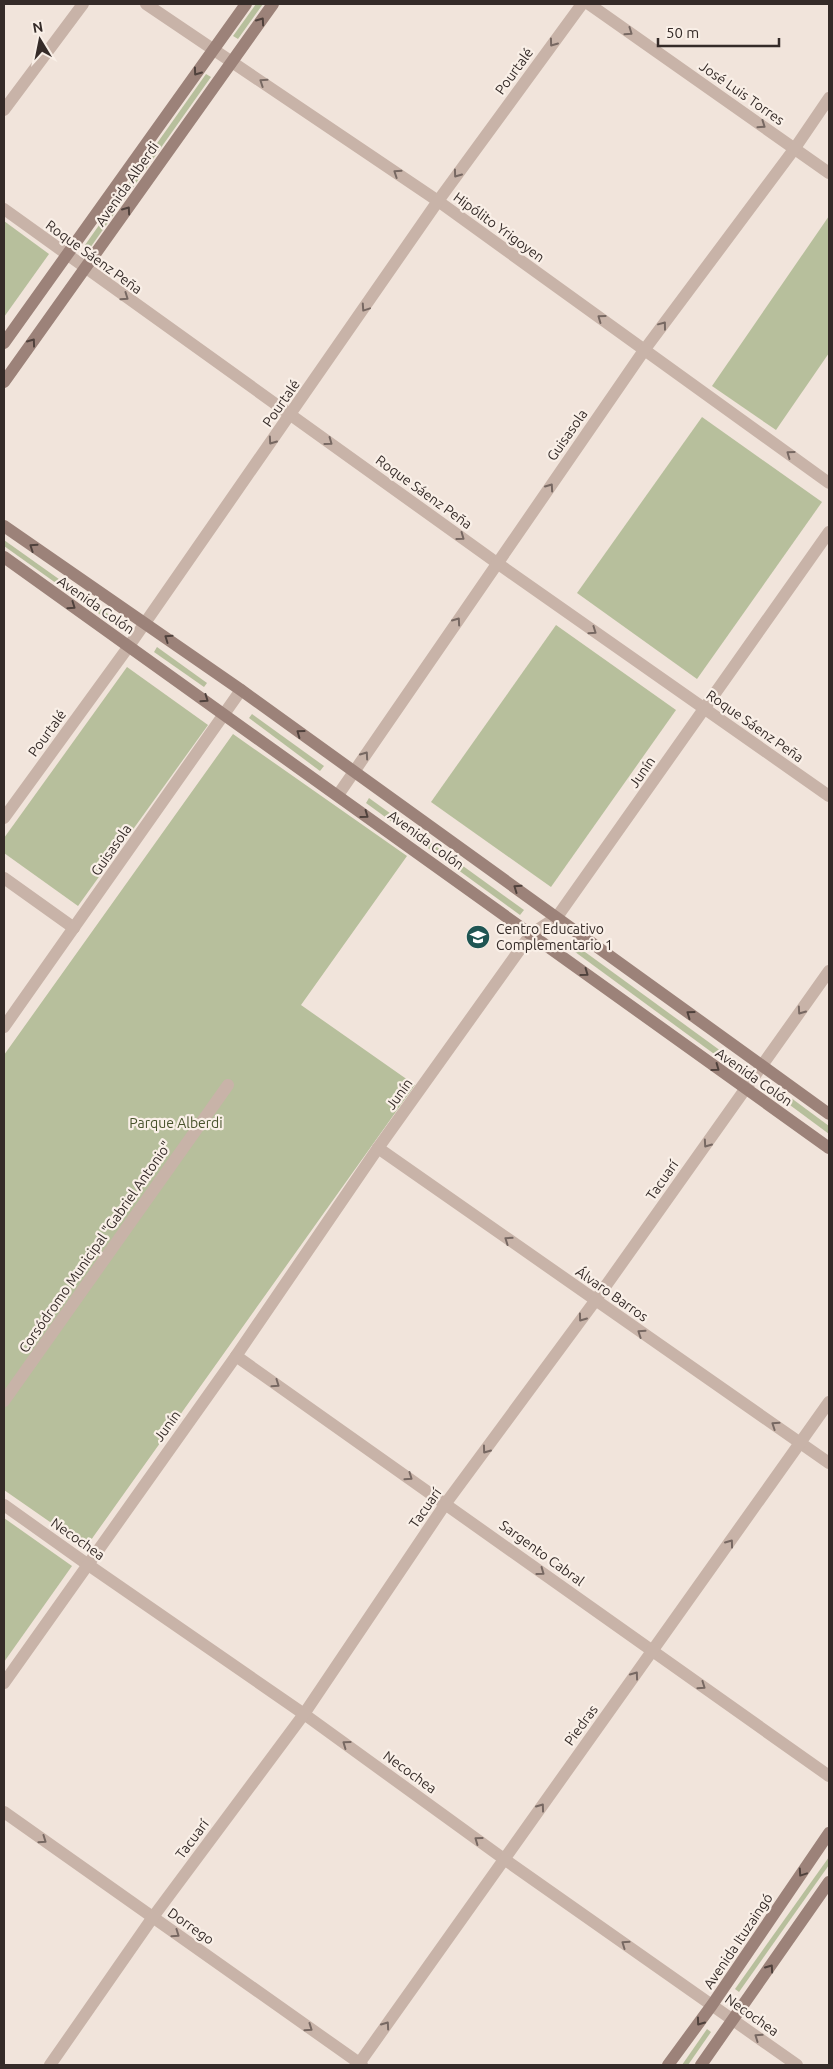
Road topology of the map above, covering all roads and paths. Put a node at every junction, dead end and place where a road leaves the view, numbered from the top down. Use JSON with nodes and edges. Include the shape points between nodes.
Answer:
{"nodes":[{"id":1,"x":82,"y":4,"type":"edge"},
{"id":2,"x":146,"y":4,"type":"edge"},
{"id":3,"x":246,"y":4,"type":"edge"},
{"id":4,"x":273,"y":4,"type":"edge"},
{"id":5,"x":582,"y":4,"type":"edge"},
{"id":6,"x":589,"y":4,"type":"edge"},
{"id":7,"x":213,"y":50,"type":"junction"},
{"id":8,"x":233,"y":61,"type":"junction"},
{"id":9,"x":829,"y":98,"type":"edge"},
{"id":10,"x":4,"y":110,"type":"edge"},
{"id":11,"x":795,"y":148,"type":"junction"},
{"id":12,"x":829,"y":173,"type":"edge"},
{"id":13,"x":438,"y":201,"type":"junction"},
{"id":14,"x":4,"y":209,"type":"edge"},
{"id":15,"x":66,"y":256,"type":"junction"},
{"id":16,"x":85,"y":269,"type":"junction"},
{"id":17,"x":4,"y":342,"type":"edge"},
{"id":18,"x":645,"y":349,"type":"junction"},
{"id":19,"x":4,"y":382,"type":"edge"},
{"id":20,"x":291,"y":415,"type":"junction"},
{"id":21,"x":829,"y":483,"type":"edge"},
{"id":22,"x":4,"y":526,"type":"edge"},
{"id":23,"x":829,"y":532,"type":"edge"},
{"id":24,"x":4,"y":557,"type":"edge"},
{"id":25,"x":497,"y":563,"type":"junction"},
{"id":26,"x":145,"y":622,"type":"junction"},
{"id":27,"x":129,"y":646,"type":"junction"},
{"id":28,"x":241,"y":690,"type":"junction"},
{"id":29,"x":705,"y":709,"type":"junction"},
{"id":30,"x":225,"y":714,"type":"junction"},
{"id":31,"x":353,"y":772,"type":"junction"},
{"id":32,"x":338,"y":795,"type":"junction"},
{"id":33,"x":829,"y":796,"type":"edge"},
{"id":34,"x":4,"y":818,"type":"edge"},
{"id":35,"x":4,"y":878,"type":"edge"},
{"id":36,"x":557,"y":916,"type":"junction"},
{"id":37,"x":74,"y":928,"type":"junction"},
{"id":38,"x":531,"y":934,"type":"junction"},
{"id":39,"x":829,"y":972,"type":"edge"},
{"id":40,"x":4,"y":1027,"type":"edge"},
{"id":41,"x":763,"y":1067,"type":"junction"},
{"id":42,"x":228,"y":1085,"type":"dead end"},
{"id":43,"x":745,"y":1089,"type":"junction"},
{"id":44,"x":829,"y":1114,"type":"edge"},
{"id":45,"x":378,"y":1148,"type":"junction"},
{"id":46,"x":829,"y":1148,"type":"edge"},
{"id":47,"x":595,"y":1301,"type":"junction"},
{"id":48,"x":236,"y":1356,"type":"junction"},
{"id":49,"x":4,"y":1401,"type":"edge"},
{"id":50,"x":829,"y":1402,"type":"edge"},
{"id":51,"x":801,"y":1443,"type":"junction"},
{"id":52,"x":829,"y":1463,"type":"edge"},
{"id":53,"x":446,"y":1503,"type":"junction"},
{"id":54,"x":4,"y":1505,"type":"edge"},
{"id":55,"x":87,"y":1564,"type":"junction"},
{"id":56,"x":652,"y":1651,"type":"junction"},
{"id":57,"x":4,"y":1683,"type":"edge"},
{"id":58,"x":304,"y":1714,"type":"junction"},
{"id":59,"x":829,"y":1776,"type":"edge"},
{"id":60,"x":4,"y":1812,"type":"edge"},
{"id":61,"x":829,"y":1833,"type":"edge"},
{"id":62,"x":504,"y":1859,"type":"junction"},
{"id":63,"x":829,"y":1882,"type":"edge"},
{"id":64,"x":153,"y":1917,"type":"junction"},
{"id":65,"x":712,"y":2006,"type":"junction"},
{"id":66,"x":734,"y":2020,"type":"junction"},
{"id":67,"x":50,"y":2065,"type":"edge"},
{"id":68,"x":360,"y":2065,"type":"edge"},
{"id":69,"x":668,"y":2065,"type":"edge"},
{"id":70,"x":702,"y":2065,"type":"edge"},
{"id":71,"x":797,"y":2065,"type":"edge"}],
"edges":[{"from":1,"to":10,"type":"street"},
{"from":2,"to":7,"type":"street","name":"Hipólito Yrigoyen"},
{"from":3,"to":7,"type":"main road","name":"Avenida Alberdi"},
{"from":8,"to":4,"type":"main road","name":"Avenida Alberdi","one_way":true},
{"from":5,"to":13,"type":"street","name":"Pourtalé","one_way":true},
{"from":6,"to":11,"type":"street","name":"José Luis Torres","one_way":true},
{"from":7,"to":8,"type":"street","name":"Hipólito Yrigoyen"},
{"from":7,"to":15,"type":"main road","name":"Avenida Alberdi","one_way":true},
{"from":13,"to":8,"type":"street","name":"Hipólito Yrigoyen","one_way":true},
{"from":16,"to":8,"type":"main road","name":"Avenida Alberdi","one_way":true},
{"from":9,"to":11,"type":"street","name":"Guisasola"},
{"from":11,"to":12,"type":"street","name":"José Luis Torres"},
{"from":18,"to":11,"type":"street","name":"Guisasola","one_way":true},
{"from":18,"to":13,"type":"street","name":"Hipólito Yrigoyen","one_way":true},
{"from":13,"to":20,"type":"street","name":"Pourtalé","one_way":true},
{"from":14,"to":15,"type":"street","name":"Roque Sáenz Peña"},
{"from":15,"to":16,"type":"street","name":"Roque Sáenz Peña"},
{"from":15,"to":17,"type":"main road","name":"Avenida Alberdi"},
{"from":19,"to":16,"type":"main road","name":"Avenida Alberdi","one_way":true},
{"from":16,"to":20,"type":"street","name":"Roque Sáenz Peña","one_way":true},
{"from":21,"to":18,"type":"street","name":"Hipólito Yrigoyen","one_way":true},
{"from":25,"to":18,"type":"street","name":"Guisasola","one_way":true},
{"from":20,"to":25,"type":"street","name":"Roque Sáenz Peña","one_way":true},
{"from":20,"to":26,"type":"street","name":"Pourtalé","one_way":true},
{"from":26,"to":22,"type":"main road","name":"Avenida Colón","one_way":true},
{"from":23,"to":29,"type":"street","name":"Junín"},
{"from":24,"to":27,"type":"main road","name":"Avenida Colón","one_way":true},
{"from":25,"to":29,"type":"street","name":"Roque Sáenz Peña","one_way":true},
{"from":31,"to":25,"type":"street","name":"Guisasola","one_way":true},
{"from":26,"to":27,"type":"street","name":"Pourtalé"},
{"from":28,"to":26,"type":"main road","name":"Avenida Colón","one_way":true},
{"from":27,"to":30,"type":"main road","name":"Avenida Colón","one_way":true},
{"from":27,"to":34,"type":"street","name":"Pourtalé"},
{"from":28,"to":30,"type":"street","name":"Guisasola"},
{"from":31,"to":28,"type":"main road","name":"Avenida Colón","one_way":true},
{"from":29,"to":33,"type":"street","name":"Roque Sáenz Peña"},
{"from":29,"to":36,"type":"street","name":"Junín"},
{"from":30,"to":32,"type":"main road","name":"Avenida Colón"},
{"from":30,"to":37,"type":"street","name":"Guisasola"},
{"from":31,"to":32,"type":"street","name":"Guisasola"},
{"from":36,"to":31,"type":"main road","name":"Avenida Colón","one_way":true},
{"from":32,"to":38,"type":"main road","name":"Avenida Colón","one_way":true},
{"from":35,"to":37,"type":"street"},
{"from":36,"to":38,"type":"street","name":"Junín"},
{"from":41,"to":36,"type":"main road","name":"Avenida Colón","one_way":true},
{"from":37,"to":40,"type":"street","name":"Guisasola"},
{"from":38,"to":43,"type":"main road","name":"Avenida Colón","one_way":true},
{"from":38,"to":45,"type":"street","name":"Junín"},
{"from":39,"to":41,"type":"street","name":"Tacuarí","one_way":true},
{"from":41,"to":43,"type":"street","name":"Tacuarí"},
{"from":41,"to":44,"type":"main road","name":"Avenida Colón"},
{"from":42,"to":49,"type":"street","name":"Corsódromo Municipal \"Gabriel Antonio\""},
{"from":43,"to":46,"type":"main road","name":"Avenida Colón"},
{"from":43,"to":47,"type":"street","name":"Tacuarí","one_way":true},
{"from":47,"to":45,"type":"street","name":"Álvaro Barros","one_way":true},
{"from":45,"to":48,"type":"street","name":"Junín"},
{"from":51,"to":47,"type":"street","name":"Álvaro Barros","one_way":true},
{"from":47,"to":53,"type":"street","name":"Tacuarí","one_way":true},
{"from":48,"to":53,"type":"street","name":"Sargento Cabral","one_way":true},
{"from":48,"to":55,"type":"street","name":"Junín"},
{"from":50,"to":51,"type":"street","name":"Piedras"},
{"from":51,"to":52,"type":"street","name":"Álvaro Barros"},
{"from":56,"to":51,"type":"street","name":"Piedras","one_way":true},
{"from":53,"to":56,"type":"street","name":"Sargento Cabral","one_way":true},
{"from":53,"to":58,"type":"street","name":"Tacuarí"},
{"from":54,"to":55,"type":"street","name":"Necochea"},
{"from":55,"to":57,"type":"street","name":"Junín"},
{"from":55,"to":58,"type":"street","name":"Necochea"},
{"from":56,"to":59,"type":"street","name":"Sargento Cabral","one_way":true},
{"from":62,"to":56,"type":"street","name":"Piedras","one_way":true},
{"from":62,"to":58,"type":"street","name":"Necochea","one_way":true},
{"from":58,"to":64,"type":"street","name":"Tacuarí"},
{"from":60,"to":64,"type":"street","name":"Dorrego","one_way":true},
{"from":61,"to":65,"type":"main road","name":"Avenida Ituzaingó","one_way":true},
{"from":65,"to":62,"type":"street","name":"Necochea","one_way":true},
{"from":68,"to":62,"type":"street","name":"Piedras","one_way":true},
{"from":66,"to":63,"type":"main road","one_way":true},
{"from":64,"to":67,"type":"street","name":"Tacuarí"},
{"from":64,"to":68,"type":"street","name":"Dorrego","one_way":true},
{"from":65,"to":66,"type":"street","name":"Necochea"},
{"from":65,"to":69,"type":"main road","name":"Avenida Ituzaingó","one_way":true},
{"from":66,"to":70,"type":"main road"},
{"from":71,"to":66,"type":"street","name":"Necochea","one_way":true}]}
